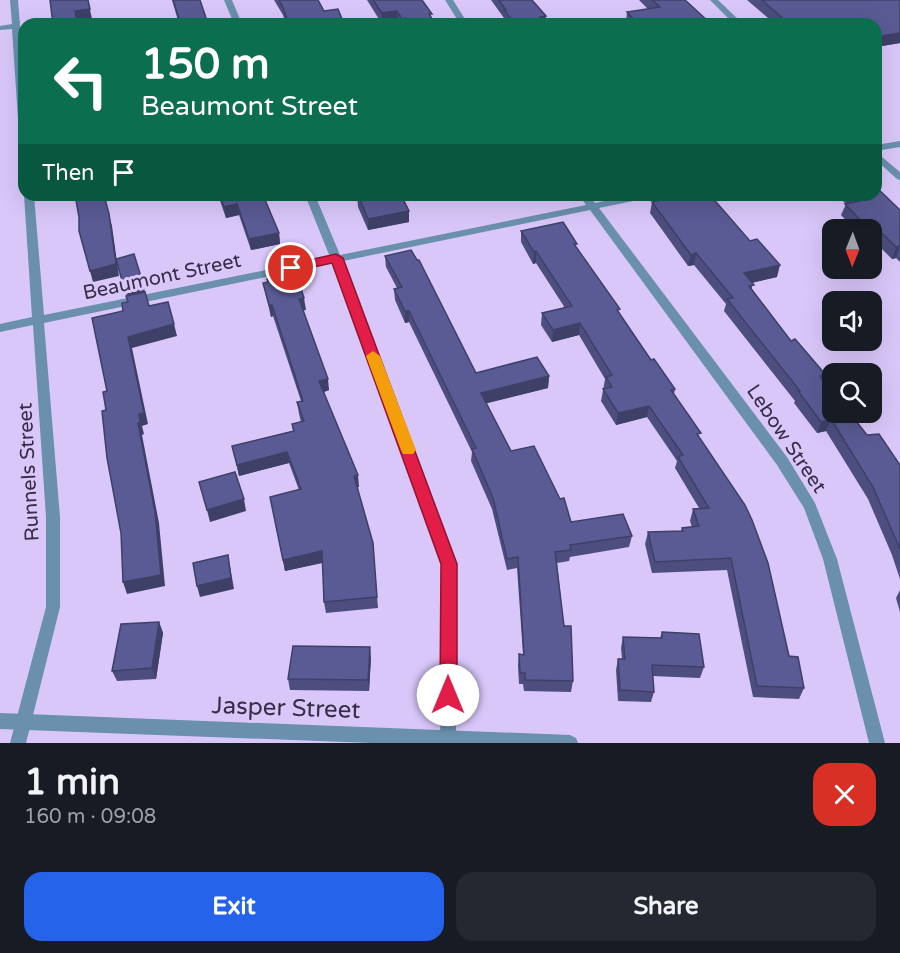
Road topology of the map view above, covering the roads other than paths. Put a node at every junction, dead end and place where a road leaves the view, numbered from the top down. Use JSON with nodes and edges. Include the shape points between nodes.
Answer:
{"nodes":[{"id":1,"x":15,"y":0,"type":"edge"},
{"id":2,"x":228,"y":0,"type":"edge"},
{"id":3,"x":448,"y":0,"type":"edge"},
{"id":4,"x":714,"y":0,"type":"edge"},
{"id":5,"x":236,"y":18,"type":"edge"},
{"id":6,"x":460,"y":18,"type":"edge"},
{"id":7,"x":733,"y":18,"type":"edge"},
{"id":8,"x":15,"y":26,"type":"junction"},
{"id":9,"x":0,"y":28,"type":"edge"},
{"id":10,"x":18,"y":62,"type":"edge"},
{"id":11,"x":900,"y":144,"type":"edge"},
{"id":12,"x":882,"y":147,"type":"edge"},
{"id":13,"x":882,"y":160,"type":"edge"},
{"id":14,"x":900,"y":177,"type":"edge"},
{"id":15,"x":30,"y":201,"type":"edge"},
{"id":16,"x":312,"y":201,"type":"edge"},
{"id":17,"x":588,"y":201,"type":"edge"},
{"id":18,"x":617,"y":201,"type":"edge"},
{"id":19,"x":592,"y":206,"type":"junction"},
{"id":20,"x":336,"y":258,"type":"junction"},
{"id":21,"x":40,"y":321,"type":"junction"},
{"id":22,"x":0,"y":328,"type":"edge"},
{"id":23,"x":0,"y":721,"type":"edge"},
{"id":24,"x":25,"y":722,"type":"junction"},
{"id":25,"x":448,"y":741,"type":"edge"},
{"id":26,"x":18,"y":743,"type":"edge"},
{"id":27,"x":570,"y":743,"type":"edge"},
{"id":28,"x":876,"y":743,"type":"edge"}],
"edges":[{"from":1,"to":8,"type":"street"},
{"from":2,"to":5,"type":"street"},
{"from":3,"to":6,"type":"street"},
{"from":4,"to":7,"type":"street"},
{"from":8,"to":9,"type":"street"},
{"from":8,"to":10,"type":"street"},
{"from":11,"to":12,"type":"street"},
{"from":13,"to":14,"type":"street"},
{"from":15,"to":21,"type":"street","name":"Runnels Street"},
{"from":16,"to":20,"type":"street"},
{"from":17,"to":19,"type":"street","name":"Lebow Street"},
{"from":18,"to":19,"type":"street","name":"Beaumont Street"},
{"from":19,"to":20,"type":"street","name":"Beaumont Street"},
{"from":19,"to":28,"type":"street","name":"Lebow Street","via":[[782,461],[810,507],[830,559]]},
{"from":20,"to":21,"type":"street","name":"Beaumont Street"},
{"from":20,"to":25,"type":"street","via":[[449,564]]},
{"from":21,"to":22,"type":"street","name":"Beaumont Street"},
{"from":21,"to":24,"type":"street","name":"Runnels Street","via":[[53,518],[53,607]]},
{"from":23,"to":24,"type":"street","name":"Jasper Street"},
{"from":24,"to":25,"type":"street","name":"Jasper Street"},
{"from":24,"to":26,"type":"street","name":"Runnels Street"},
{"from":25,"to":27,"type":"street","name":"Jasper Street"}]}
